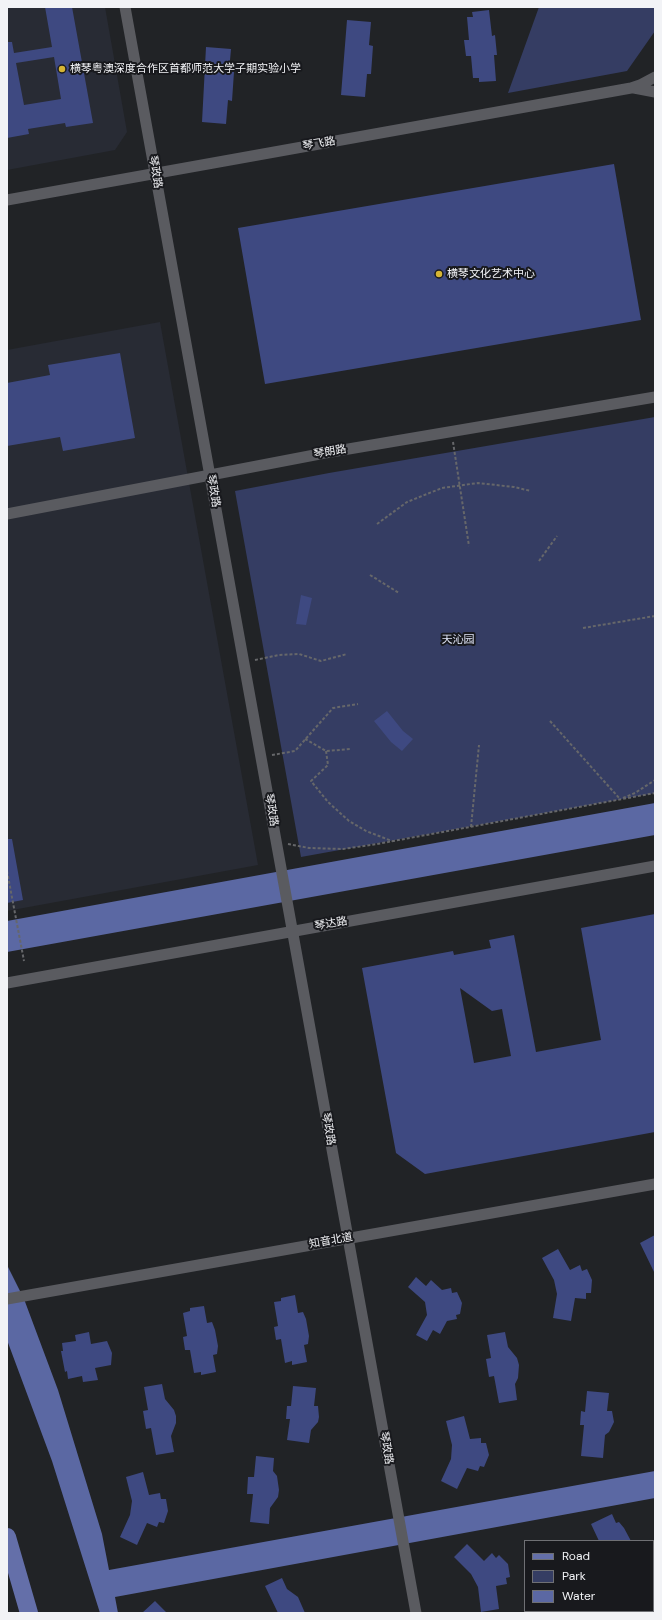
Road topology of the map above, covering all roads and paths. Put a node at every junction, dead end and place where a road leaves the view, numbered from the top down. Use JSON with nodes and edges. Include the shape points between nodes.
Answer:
{"nodes":[{"id":1,"x":126,"y":7,"type":"edge"},
{"id":2,"x":655,"y":76,"type":"edge"},
{"id":3,"x":631,"y":88,"type":"junction"},
{"id":4,"x":655,"y":92,"type":"edge"},
{"id":5,"x":156,"y":174,"type":"junction"},
{"id":6,"x":7,"y":200,"type":"edge"},
{"id":7,"x":655,"y":397,"type":"edge"},
{"id":8,"x":451,"y":432,"type":"junction"},
{"id":9,"x":210,"y":475,"type":"junction"},
{"id":10,"x":460,"y":484,"type":"junction"},
{"id":11,"x":531,"y":491,"type":"dead end"},
{"id":12,"x":7,"y":514,"type":"edge"},
{"id":13,"x":377,"y":524,"type":"dead end"},
{"id":14,"x":557,"y":536,"type":"dead end"},
{"id":15,"x":469,"y":546,"type":"dead end"},
{"id":16,"x":539,"y":561,"type":"dead end"},
{"id":17,"x":370,"y":575,"type":"dead end"},
{"id":18,"x":399,"y":593,"type":"dead end"},
{"id":19,"x":655,"y":616,"type":"edge"},
{"id":20,"x":583,"y":628,"type":"dead end"},
{"id":21,"x":347,"y":654,"type":"dead end"},
{"id":22,"x":244,"y":662,"type":"junction"},
{"id":23,"x":358,"y":704,"type":"dead end"},
{"id":24,"x":550,"y":721,"type":"dead end"},
{"id":25,"x":305,"y":739,"type":"junction"},
{"id":26,"x":479,"y":745,"type":"dead end"},
{"id":27,"x":351,"y":749,"type":"dead end"},
{"id":28,"x":326,"y":751,"type":"junction"},
{"id":29,"x":261,"y":757,"type":"junction"},
{"id":30,"x":655,"y":780,"type":"edge"},
{"id":31,"x":655,"y":793,"type":"edge"},
{"id":32,"x":620,"y":800,"type":"junction"},
{"id":33,"x":471,"y":827,"type":"junction"},
{"id":34,"x":393,"y":842,"type":"junction"},
{"id":35,"x":277,"y":843,"type":"junction"},
{"id":36,"x":655,"y":866,"type":"edge"},
{"id":37,"x":7,"y":871,"type":"edge"},
{"id":38,"x":293,"y":931,"type":"junction"},
{"id":39,"x":24,"y":961,"type":"dead end"},
{"id":40,"x":7,"y":983,"type":"edge"},
{"id":41,"x":655,"y":1184,"type":"edge"},
{"id":42,"x":348,"y":1238,"type":"junction"},
{"id":43,"x":7,"y":1299,"type":"edge"},
{"id":44,"x":7,"y":1537,"type":"edge"},
{"id":45,"x":29,"y":1613,"type":"edge"},
{"id":46,"x":416,"y":1613,"type":"edge"}],
"edges":[{"from":1,"to":5,"type":"street","name":"琴政路"},
{"from":2,"to":3,"type":"street"},
{"from":3,"to":4,"type":"street"},
{"from":3,"to":5,"type":"street","name":"琴飞路"},
{"from":5,"to":6,"type":"street","name":"琴飞路"},
{"from":5,"to":9,"type":"street","name":"琴政路"},
{"from":7,"to":8,"type":"street","name":"琴朗路"},
{"from":8,"to":9,"type":"street","name":"琴朗路"},
{"from":8,"to":10,"type":"path"},
{"from":9,"to":12,"type":"street","name":"琴朗路"},
{"from":9,"to":22,"type":"street","name":"琴政路"},
{"from":10,"to":11,"type":"path","via":[[496,484]]},
{"from":10,"to":13,"type":"path","via":[[442,488],[407,502]]},
{"from":10,"to":15,"type":"path"},
{"from":14,"to":16,"type":"path"},
{"from":17,"to":18,"type":"path"},
{"from":19,"to":20,"type":"path"},
{"from":21,"to":22,"type":"path","via":[[321,661],[299,654]]},
{"from":22,"to":29,"type":"street","name":"琴政路"},
{"from":23,"to":25,"type":"path","via":[[333,708]]},
{"from":24,"to":32,"type":"path"},
{"from":25,"to":28,"type":"path"},
{"from":25,"to":29,"type":"path","via":[[295,751]]},
{"from":26,"to":33,"type":"path"},
{"from":27,"to":28,"type":"path"},
{"from":28,"to":34,"type":"path","via":[[328,765],[311,781],[328,802],[349,821]]},
{"from":29,"to":35,"type":"street","name":"琴政路"},
{"from":30,"to":32,"type":"path"},
{"from":31,"to":32,"type":"path"},
{"from":32,"to":33,"type":"path"},
{"from":33,"to":34,"type":"path"},
{"from":34,"to":35,"type":"path","via":[[343,849],[309,848]]},
{"from":35,"to":38,"type":"street","name":"琴政路"},
{"from":36,"to":38,"type":"street","name":"琴达路"},
{"from":37,"to":39,"type":"path"},
{"from":38,"to":40,"type":"street","name":"琴达路"},
{"from":38,"to":42,"type":"street","name":"琴政路"},
{"from":41,"to":42,"type":"street","name":"知音北道"},
{"from":42,"to":43,"type":"street","name":"知音北道"},
{"from":42,"to":46,"type":"street","name":"琴政路"},
{"from":44,"to":45,"type":"main road"}]}
